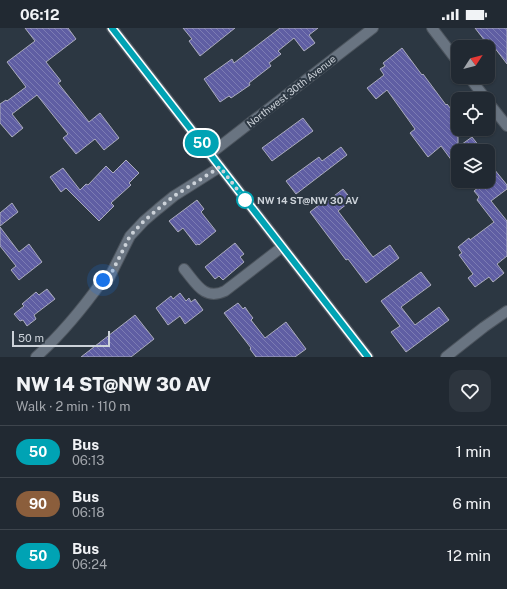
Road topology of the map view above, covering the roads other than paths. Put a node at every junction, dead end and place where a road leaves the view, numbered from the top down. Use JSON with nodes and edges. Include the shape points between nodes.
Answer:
{"nodes":[{"id":1,"x":112,"y":28,"type":"edge"},
{"id":2,"x":373,"y":28,"type":"edge"},
{"id":3,"x":432,"y":28,"type":"edge"},
{"id":4,"x":451,"y":53,"type":"edge"},
{"id":5,"x":474,"y":84,"type":"edge"},
{"id":6,"x":481,"y":92,"type":"edge"},
{"id":7,"x":495,"y":111,"type":"edge"},
{"id":8,"x":507,"y":126,"type":"edge"},
{"id":9,"x":210,"y":154,"type":"junction"},
{"id":10,"x":220,"y":167,"type":"junction"},
{"id":11,"x":282,"y":247,"type":"junction"},
{"id":12,"x":184,"y":269,"type":"dead end"},
{"id":13,"x":507,"y":311,"type":"edge"},
{"id":14,"x":36,"y":357,"type":"edge"},
{"id":15,"x":368,"y":357,"type":"edge"},
{"id":16,"x":446,"y":357,"type":"edge"}],
"edges":[{"from":1,"to":9,"type":"street"},
{"from":2,"to":9,"type":"street","name":"Northwest 30th Avenue"},
{"from":3,"to":4,"type":"street"},
{"from":5,"to":6,"type":"street"},
{"from":7,"to":8,"type":"street"},
{"from":9,"to":10,"type":"street"},
{"from":10,"to":11,"type":"street"},
{"from":10,"to":14,"type":"street","via":[[174,196],[130,236],[109,278],[103,280],[55,340]]},
{"from":11,"to":12,"type":"street","via":[[225,291],[214,295],[203,291]]},
{"from":11,"to":15,"type":"street"},
{"from":13,"to":16,"type":"street"}]}
